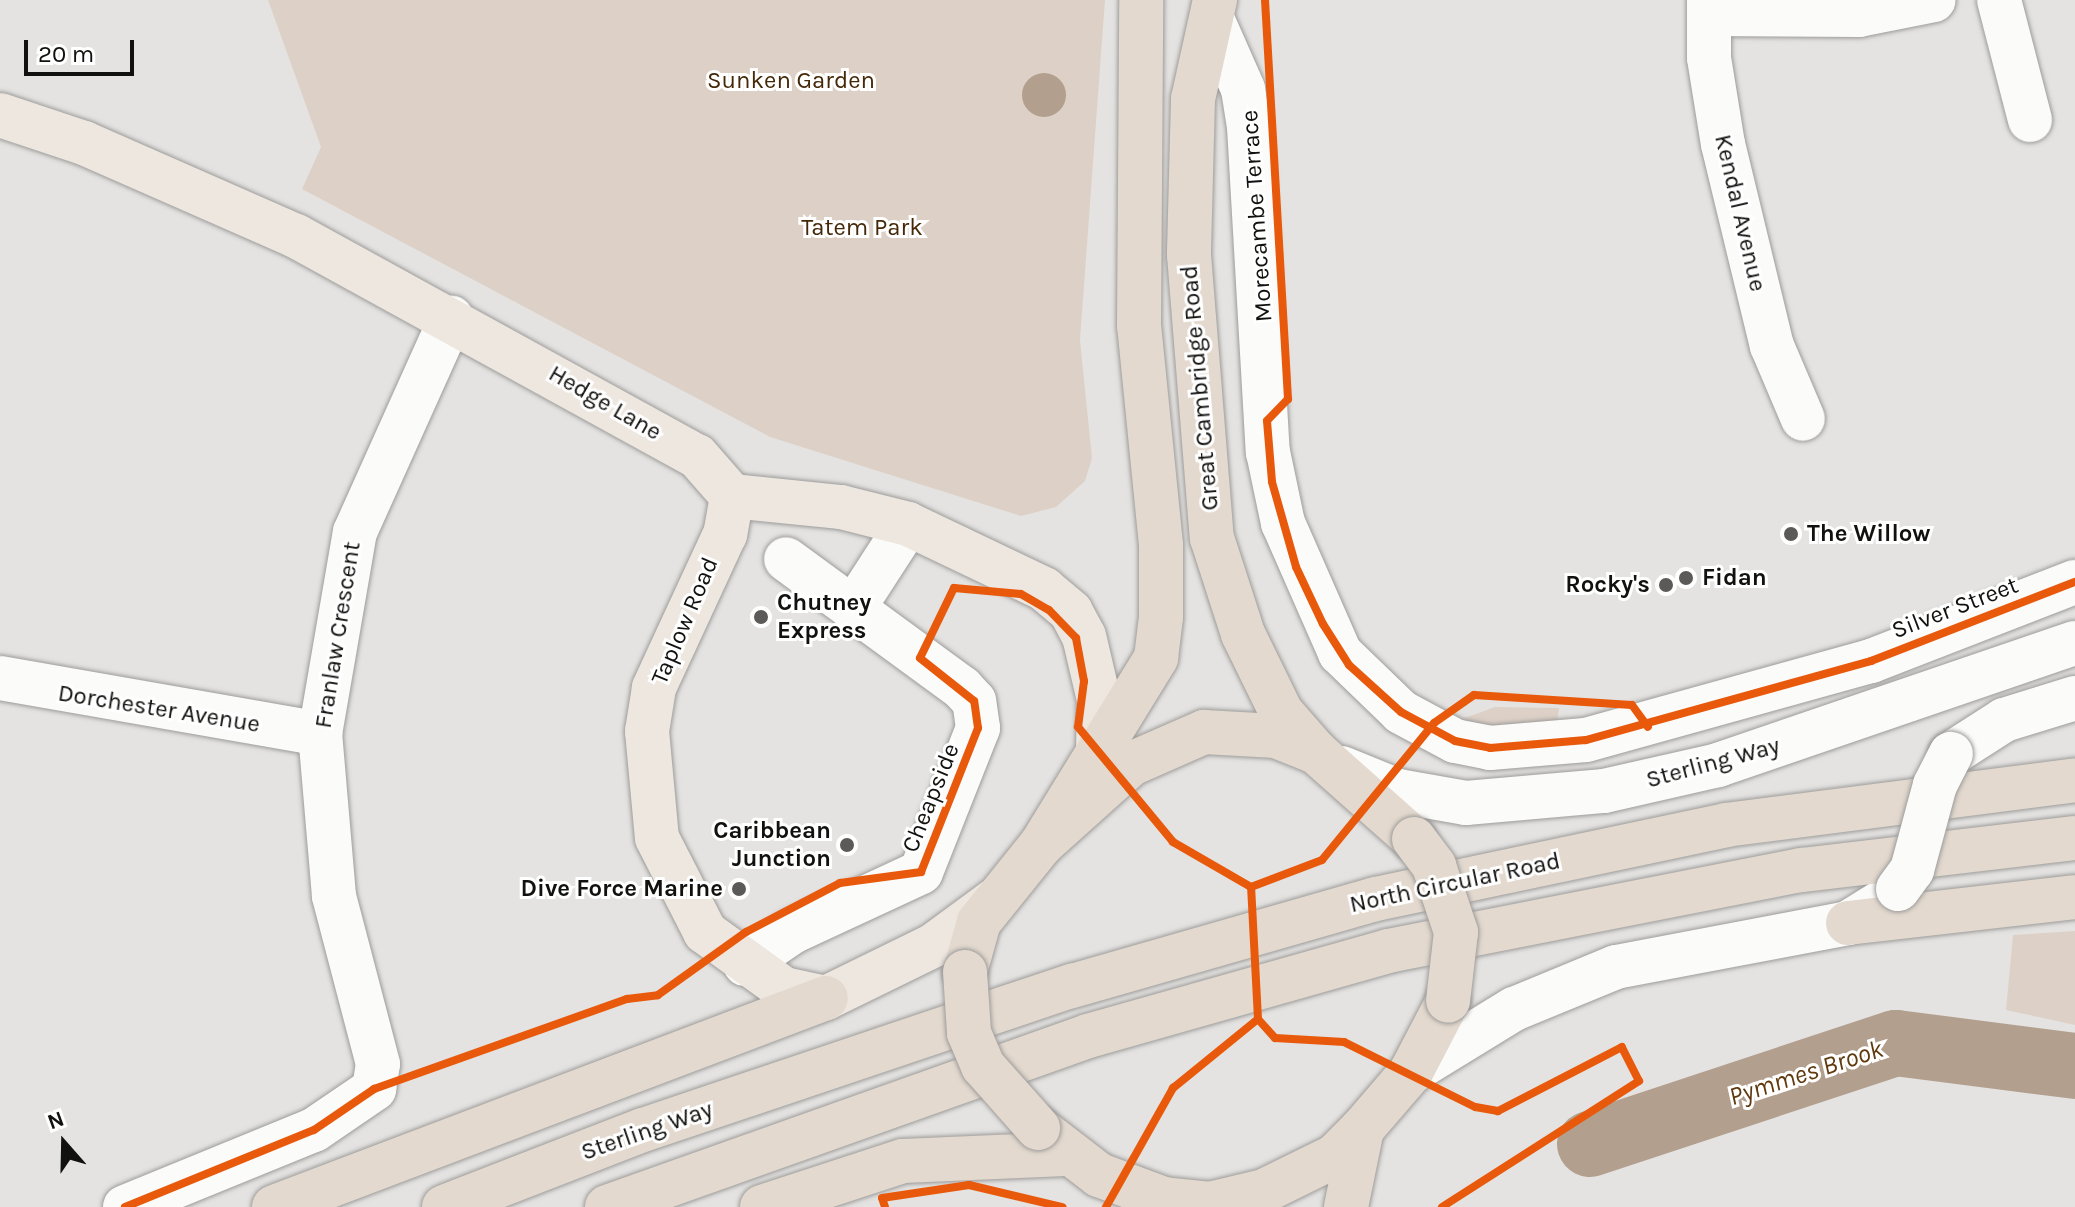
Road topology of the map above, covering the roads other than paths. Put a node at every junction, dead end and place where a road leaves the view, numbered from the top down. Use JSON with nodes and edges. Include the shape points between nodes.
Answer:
{"nodes":[{"id":1,"x":1141,"y":0,"type":"edge"},
{"id":2,"x":1934,"y":0,"type":"edge"},
{"id":3,"x":1999,"y":0,"type":"edge"},
{"id":4,"x":1709,"y":7,"type":"edge"},
{"id":5,"x":1214,"y":11,"type":"edge"},
{"id":6,"x":0,"y":115,"type":"edge"},
{"id":7,"x":2030,"y":120,"type":"dead end"},
{"id":8,"x":451,"y":318,"type":"junction"},
{"id":9,"x":1803,"y":419,"type":"dead end"},
{"id":10,"x":732,"y":496,"type":"junction"},
{"id":11,"x":908,"y":524,"type":"junction"},
{"id":12,"x":786,"y":559,"type":"dead end"},
{"id":13,"x":2075,"y":582,"type":"edge"},
{"id":14,"x":860,"y":614,"type":"junction"},
{"id":15,"x":2075,"y":643,"type":"edge"},
{"id":16,"x":1848,"y":668,"type":"joint"},
{"id":17,"x":0,"y":678,"type":"edge"},
{"id":18,"x":2075,"y":698,"type":"edge"},
{"id":19,"x":320,"y":734,"type":"junction"},
{"id":20,"x":1098,"y":754,"type":"junction"},
{"id":21,"x":1329,"y":760,"type":"junction"},
{"id":22,"x":2075,"y":780,"type":"edge"},
{"id":23,"x":2075,"y":838,"type":"edge"},
{"id":24,"x":1041,"y":845,"type":"junction"},
{"id":25,"x":2075,"y":897,"type":"edge"},
{"id":26,"x":995,"y":900,"type":"junction"},
{"id":27,"x":1848,"y":923,"type":"junction"},
{"id":28,"x":745,"y":964,"type":"junction"},
{"id":29,"x":826,"y":998,"type":"junction"},
{"id":30,"x":852,"y":1062,"type":"joint"},
{"id":31,"x":1411,"y":1072,"type":"junction"},
{"id":32,"x":1362,"y":1129,"type":"junction"},
{"id":33,"x":1052,"y":1141,"type":"junction"},
{"id":34,"x":1168,"y":1203,"type":"edge"},
{"id":35,"x":125,"y":1207,"type":"edge"},
{"id":36,"x":274,"y":1207,"type":"edge"},
{"id":37,"x":444,"y":1207,"type":"edge"},
{"id":38,"x":607,"y":1207,"type":"edge"},
{"id":39,"x":762,"y":1207,"type":"edge"},
{"id":40,"x":1346,"y":1207,"type":"edge"}],
"edges":[{"from":1,"to":20,"type":"highway","name":"Great Cambridge Road","via":[[1139,326],[1163,580],[1156,658]]},
{"from":2,"to":4,"type":"street","via":[[1859,15]]},
{"from":3,"to":7,"type":"street"},
{"from":4,"to":9,"type":"street","name":"Kendal Avenue","via":[[1723,144],[1772,346]]},
{"from":5,"to":16,"type":"street","name":"Morecambe Terrace","via":[[1243,89],[1249,127],[1267,421],[1283,523],[1328,634],[1349,665],[1401,712],[1455,741],[1552,746],[1648,727]]},
{"from":5,"to":21,"type":"highway","name":"Great Cambridge Road","via":[[1193,99],[1189,255],[1212,538],[1243,634],[1281,712]]},
{"from":6,"to":8,"type":"main road","name":"Hedge Lane","via":[[186,186]]},
{"from":8,"to":10,"type":"main road","name":"Hedge Lane","via":[[697,456]]},
{"from":8,"to":19,"type":"street","name":"Franlaw Crescent","via":[[355,532]]},
{"from":10,"to":11,"type":"main road","via":[[841,507]]},
{"from":10,"to":28,"type":"main road","name":"Taplow Road","via":[[725,534],[654,688],[648,757],[657,838],[678,890],[721,950]]},
{"from":11,"to":14,"type":"street"},
{"from":11,"to":20,"type":"main road","via":[[967,547],[1071,612],[1099,700]]},
{"from":12,"to":14,"type":"street","name":"Cheapside"},
{"from":13,"to":16,"type":"street","name":"Silver Street"},
{"from":14,"to":28,"type":"street","name":"Cheapside","via":[[974,701],[978,728],[930,862],[913,877],[792,932]]},
{"from":15,"to":21,"type":"street","name":"Sterling Way","via":[[1718,765],[1604,791],[1466,803],[1398,791]]},
{"from":17,"to":19,"type":"street","name":"Dorchester Avenue"},
{"from":18,"to":27,"type":"street","bridge":true,"via":[[2004,720],[1951,754],[1935,785],[1912,870],[1898,889]]},
{"from":19,"to":35,"type":"street","name":"Franlaw Crescent","via":[[334,896],[378,1064],[374,1089],[357,1107]]},
{"from":20,"to":24,"type":"highway","name":"Great Cambridge Road"},
{"from":21,"to":24,"type":"highway","via":[[1239,730],[1166,744],[1104,784]]},
{"from":21,"to":31,"type":"highway","name":"Great Cambridge Road","bridge":true,"via":[[1414,839],[1443,887],[1456,932],[1448,1001]]},
{"from":22,"to":30,"type":"highway","name":"North Circular Road","via":[[1741,823],[1376,899],[1072,986]]},
{"from":23,"to":38,"type":"highway","via":[[1802,870],[1388,951],[1088,1036]]},
{"from":24,"to":26,"type":"highway"},
{"from":25,"to":27,"type":"highway"},
{"from":26,"to":29,"type":"main road","via":[[934,945]]},
{"from":26,"to":33,"type":"highway","bridge":true,"via":[[979,922],[965,972],[969,1033],[983,1066]]},
{"from":27,"to":31,"type":"street","via":[[1616,967],[1514,1009]]},
{"from":28,"to":29,"type":"main road","name":"Taplow Road","via":[[784,989]]},
{"from":29,"to":36,"type":"highway"},
{"from":30,"to":37,"type":"highway","name":"Sterling Way","via":[[643,1130]]},
{"from":31,"to":32,"type":"highway"},
{"from":32,"to":34,"type":"highway","via":[[1335,1156],[1264,1191],[1210,1204]]},
{"from":32,"to":40,"type":"highway"},
{"from":33,"to":34,"type":"highway"},
{"from":33,"to":39,"type":"highway","via":[[903,1161]]}]}
